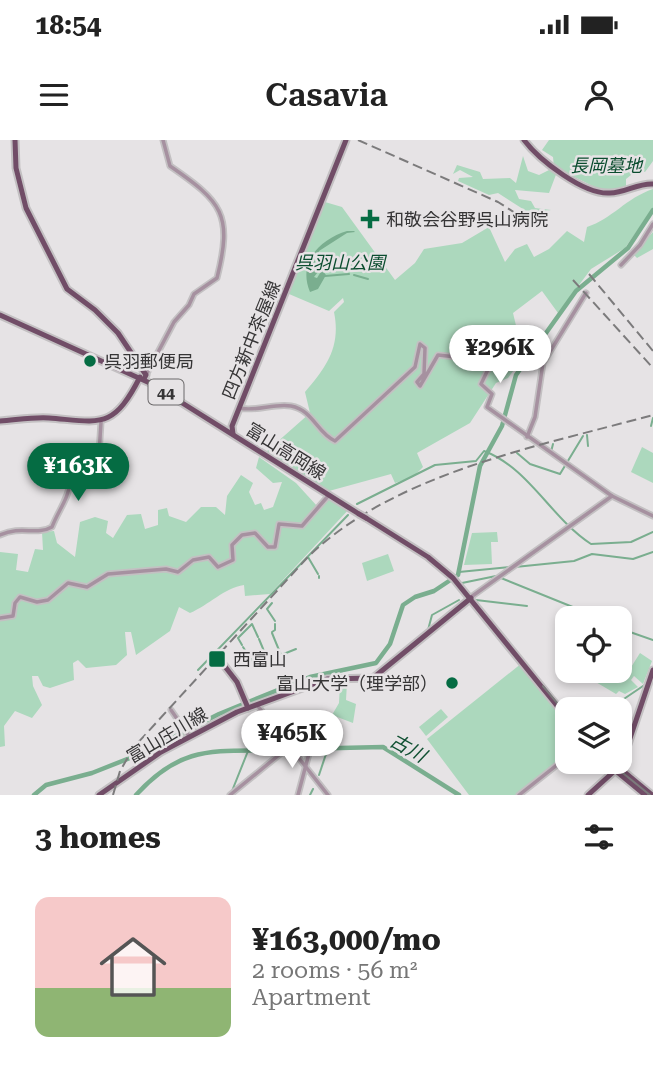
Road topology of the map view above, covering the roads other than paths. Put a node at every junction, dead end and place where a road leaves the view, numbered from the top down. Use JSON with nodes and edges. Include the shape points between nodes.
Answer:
{"nodes":[{"id":1,"x":15,"y":140,"type":"edge"},
{"id":2,"x":163,"y":140,"type":"edge"},
{"id":3,"x":346,"y":140,"type":"edge"},
{"id":4,"x":524,"y":140,"type":"edge"},
{"id":5,"x":653,"y":184,"type":"edge"},
{"id":6,"x":653,"y":224,"type":"edge"},
{"id":7,"x":621,"y":265,"type":"dead end"},
{"id":8,"x":586,"y":293,"type":"dead end"},
{"id":9,"x":0,"y":314,"type":"edge"},
{"id":10,"x":143,"y":377,"type":"junction"},
{"id":11,"x":239,"y":408,"type":"junction"},
{"id":12,"x":0,"y":421,"type":"edge"},
{"id":13,"x":100,"y":422,"type":"junction"},
{"id":14,"x":232,"y":426,"type":"junction"},
{"id":15,"x":224,"y":429,"type":"junction"},
{"id":16,"x":233,"y":434,"type":"junction"},
{"id":17,"x":526,"y":437,"type":"junction"},
{"id":18,"x":329,"y":495,"type":"junction"},
{"id":19,"x":612,"y":496,"type":"junction"},
{"id":20,"x":653,"y":516,"type":"edge"},
{"id":21,"x":0,"y":535,"type":"edge"},
{"id":22,"x":471,"y":598,"type":"junction"},
{"id":23,"x":0,"y":618,"type":"edge"},
{"id":24,"x":223,"y":664,"type":"dead end"},
{"id":25,"x":653,"y":670,"type":"edge"},
{"id":26,"x":653,"y":678,"type":"edge"},
{"id":27,"x":555,"y":701,"type":"edge"},
{"id":28,"x":246,"y":704,"type":"junction"},
{"id":29,"x":257,"y":705,"type":"junction"},
{"id":30,"x":172,"y":710,"type":"dead end"},
{"id":31,"x":632,"y":731,"type":"edge"},
{"id":32,"x":187,"y":733,"type":"junction"},
{"id":33,"x":632,"y":734,"type":"edge"},
{"id":34,"x":290,"y":746,"type":"junction"},
{"id":35,"x":310,"y":746,"type":"dead end"},
{"id":36,"x":306,"y":766,"type":"junction"},
{"id":37,"x":555,"y":766,"type":"edge"},
{"id":38,"x":614,"y":774,"type":"edge"},
{"id":39,"x":621,"y":774,"type":"edge"},
{"id":40,"x":622,"y":774,"type":"edge"},
{"id":41,"x":99,"y":795,"type":"edge"},
{"id":42,"x":230,"y":795,"type":"edge"},
{"id":43,"x":298,"y":795,"type":"edge"},
{"id":44,"x":328,"y":795,"type":"edge"},
{"id":45,"x":519,"y":795,"type":"edge"},
{"id":46,"x":590,"y":795,"type":"edge"},
{"id":47,"x":645,"y":795,"type":"edge"},
{"id":48,"x":652,"y":795,"type":"edge"}],
"edges":[{"from":1,"to":10,"type":"main road","via":[[26,208],[67,289],[129,346]]},
{"from":2,"to":10,"type":"street","via":[[170,166],[197,184],[222,213],[225,237],[217,278],[194,294]]},
{"from":3,"to":11,"type":"main road","name":"四方新中茶屋線"},
{"from":4,"to":5,"type":"main road","via":[[545,164],[599,191],[612,194]]},
{"from":6,"to":7,"type":"street"},
{"from":8,"to":17,"type":"street","via":[[543,363],[535,417]]},
{"from":9,"to":10,"type":"main road","name":"富山高岡線","number":"44"},
{"from":10,"to":13,"type":"main road","via":[[123,407]]},
{"from":10,"to":15,"type":"main road","name":"富山高岡線","number":"44"},
{"from":11,"to":14,"type":"main road","name":"四方新中茶屋線"},
{"from":11,"to":17,"type":"street","via":[[294,407],[317,421],[335,441],[415,367],[422,344],[424,371],[417,382],[421,386],[438,355],[465,358],[481,351],[493,355],[481,384],[492,394],[487,407]]},
{"from":12,"to":13,"type":"main road"},
{"from":13,"to":21,"type":"street","via":[[98,470],[87,480],[70,482],[69,494],[51,527],[12,529]]},
{"from":14,"to":15,"type":"main road"},
{"from":14,"to":16,"type":"main road","name":"四方新中茶屋線"},
{"from":15,"to":16,"type":"main road","name":"富山高岡線","number":"44"},
{"from":16,"to":18,"type":"main road","name":"富山高岡線","number":"44"},
{"from":17,"to":19,"type":"street"},
{"from":18,"to":22,"type":"main road","name":"富山高岡線","number":"44","bridge":true,"via":[[454,579]]},
{"from":18,"to":23,"type":"street","via":[[302,526],[279,524],[275,547],[268,547],[255,533],[242,535],[232,545],[233,560],[224,567],[209,557],[192,560],[178,572],[105,574],[87,587],[68,583],[48,600],[20,597],[13,616]]},
{"from":19,"to":20,"type":"street"},
{"from":19,"to":22,"type":"street"},
{"from":22,"to":27,"type":"main road","name":"富山高岡線","number":"44"},
{"from":22,"to":29,"type":"main road","name":"富山庄川線","via":[[373,678],[330,678]]},
{"from":24,"to":28,"type":"main road"},
{"from":25,"to":31,"type":"main road"},
{"from":26,"to":33,"type":"main road"},
{"from":28,"to":29,"type":"main road","name":"富山庄川線"},
{"from":28,"to":32,"type":"main road","name":"富山庄川線"},
{"from":29,"to":34,"type":"street"},
{"from":30,"to":32,"type":"street"},
{"from":32,"to":41,"type":"main road","name":"富山庄川線"},
{"from":34,"to":36,"type":"street"},
{"from":34,"to":42,"type":"street"},
{"from":35,"to":36,"type":"street"},
{"from":36,"to":43,"type":"street"},
{"from":36,"to":44,"type":"street"},
{"from":37,"to":45,"type":"street"},
{"from":38,"to":46,"type":"main road"},
{"from":39,"to":47,"type":"main road"},
{"from":40,"to":48,"type":"main road"}]}
